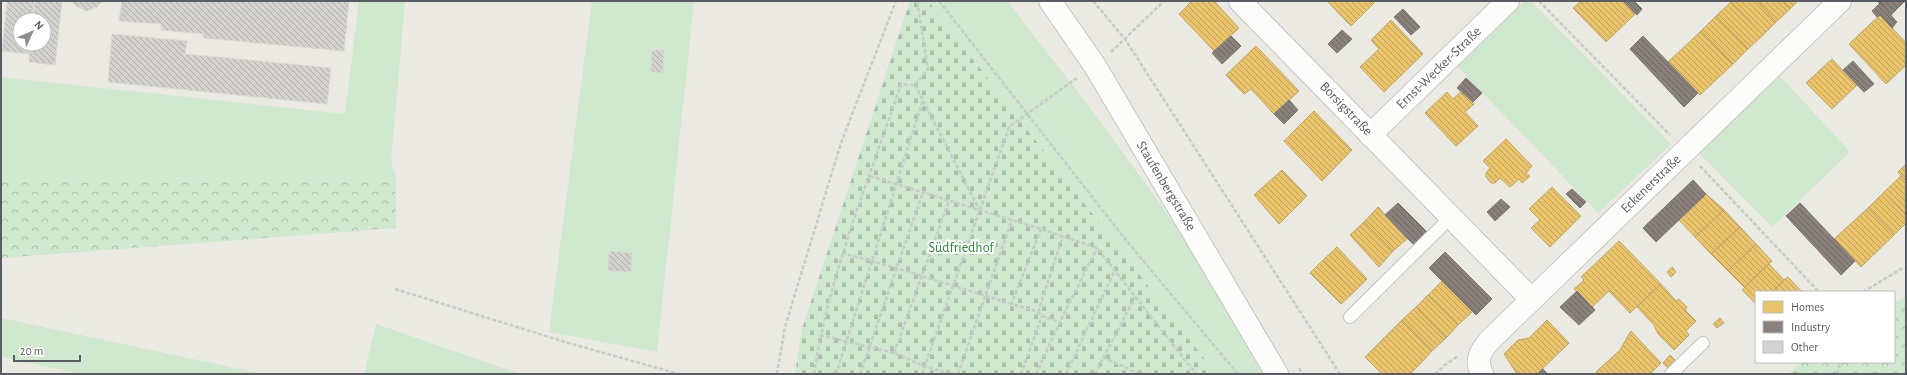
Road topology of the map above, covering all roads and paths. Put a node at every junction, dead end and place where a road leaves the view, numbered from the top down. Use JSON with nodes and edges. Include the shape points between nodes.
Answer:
{"nodes":[{"id":1,"x":896,"y":1,"type":"edge"},
{"id":2,"x":917,"y":1,"type":"edge"},
{"id":3,"x":939,"y":1,"type":"edge"},
{"id":4,"x":1050,"y":1,"type":"edge"},
{"id":5,"x":1093,"y":1,"type":"edge"},
{"id":6,"x":1164,"y":1,"type":"edge"},
{"id":7,"x":1240,"y":1,"type":"edge"},
{"id":8,"x":1508,"y":1,"type":"edge"},
{"id":9,"x":1840,"y":1,"type":"edge"},
{"id":10,"x":1125,"y":39,"type":"junction"},
{"id":11,"x":1095,"y":66,"type":"junction"},
{"id":12,"x":915,"y":85,"type":"junction"},
{"id":13,"x":923,"y":100,"type":"junction"},
{"id":14,"x":1026,"y":113,"type":"junction"},
{"id":15,"x":1370,"y":135,"type":"junction"},
{"id":16,"x":870,"y":176,"type":"junction"},
{"id":17,"x":896,"y":184,"type":"junction"},
{"id":18,"x":923,"y":192,"type":"junction"},
{"id":19,"x":949,"y":201,"type":"junction"},
{"id":20,"x":979,"y":210,"type":"junction"},
{"id":21,"x":1451,"y":218,"type":"junction"},
{"id":22,"x":1012,"y":220,"type":"junction"},
{"id":23,"x":1041,"y":229,"type":"junction"},
{"id":24,"x":1063,"y":236,"type":"junction"},
{"id":25,"x":1097,"y":248,"type":"junction"},
{"id":26,"x":842,"y":253,"type":"junction"},
{"id":27,"x":871,"y":261,"type":"junction"},
{"id":28,"x":896,"y":268,"type":"junction"},
{"id":29,"x":1906,"y":269,"type":"edge"},
{"id":30,"x":1115,"y":270,"type":"junction"},
{"id":31,"x":922,"y":277,"type":"junction"},
{"id":32,"x":952,"y":287,"type":"junction"},
{"id":33,"x":395,"y":289,"type":"dead end"},
{"id":34,"x":1865,"y":291,"type":"edge"},
{"id":35,"x":1135,"y":296,"type":"junction"},
{"id":36,"x":984,"y":297,"type":"junction"},
{"id":37,"x":1531,"y":299,"type":"junction"},
{"id":38,"x":1011,"y":305,"type":"junction"},
{"id":39,"x":1038,"y":312,"type":"junction"},
{"id":40,"x":1042,"y":316,"type":"junction"},
{"id":41,"x":1350,"y":317,"type":"dead end"},
{"id":42,"x":1060,"y":322,"type":"junction"},
{"id":43,"x":820,"y":335,"type":"junction"},
{"id":44,"x":846,"y":340,"type":"junction"},
{"id":45,"x":1703,"y":343,"type":"dead end"},
{"id":46,"x":870,"y":347,"type":"junction"},
{"id":47,"x":894,"y":353,"type":"junction"},
{"id":48,"x":1103,"y":357,"type":"junction"},
{"id":49,"x":1840,"y":363,"type":"edge"},
{"id":50,"x":924,"y":366,"type":"junction"},
{"id":51,"x":679,"y":374,"type":"edge"},
{"id":52,"x":777,"y":374,"type":"edge"},
{"id":53,"x":814,"y":374,"type":"edge"},
{"id":54,"x":836,"y":374,"type":"edge"},
{"id":55,"x":860,"y":374,"type":"edge"},
{"id":56,"x":922,"y":374,"type":"edge"},
{"id":57,"x":950,"y":374,"type":"edge"},
{"id":58,"x":958,"y":374,"type":"edge"},
{"id":59,"x":1020,"y":374,"type":"edge"},
{"id":60,"x":1036,"y":374,"type":"edge"},
{"id":61,"x":1066,"y":374,"type":"edge"},
{"id":62,"x":1095,"y":374,"type":"edge"},
{"id":63,"x":1139,"y":374,"type":"edge"},
{"id":64,"x":1196,"y":374,"type":"edge"},
{"id":65,"x":1238,"y":374,"type":"edge"},
{"id":66,"x":1277,"y":374,"type":"edge"},
{"id":67,"x":1340,"y":374,"type":"edge"},
{"id":68,"x":1482,"y":374,"type":"edge"},
{"id":69,"x":1671,"y":374,"type":"edge"},
{"id":70,"x":1836,"y":374,"type":"edge"}],
"edges":[{"from":1,"to":52,"type":"path","via":[[841,143],[786,327]]},
{"from":2,"to":12,"type":"path","via":[[928,69]]},
{"from":3,"to":14,"type":"path"},
{"from":4,"to":11,"type":"street","name":"Staufenbergstraße"},
{"from":5,"to":10,"type":"path"},
{"from":6,"to":10,"type":"path"},
{"from":7,"to":15,"type":"street","name":"Borsigstraße"},
{"from":8,"to":15,"type":"street","name":"Ernst-Wecker-Straße"},
{"from":9,"to":37,"type":"street","name":"Eckenerstraße"},
{"from":10,"to":11,"type":"path"},
{"from":10,"to":67,"type":"path"},
{"from":11,"to":14,"type":"path"},
{"from":11,"to":66,"type":"street","name":"Staufenbergstraße"},
{"from":12,"to":13,"type":"path"},
{"from":12,"to":16,"type":"path","via":[[901,84]]},
{"from":13,"to":17,"type":"path"},
{"from":13,"to":20,"type":"path"},
{"from":14,"to":20,"type":"path","via":[[1009,127]]},
{"from":14,"to":65,"type":"path","via":[[1125,239]]},
{"from":15,"to":21,"type":"street","name":"Borsigstraße"},
{"from":16,"to":17,"type":"path"},
{"from":16,"to":26,"type":"path"},
{"from":17,"to":18,"type":"path"},
{"from":17,"to":27,"type":"path"},
{"from":18,"to":19,"type":"path"},
{"from":18,"to":28,"type":"path"},
{"from":19,"to":20,"type":"path"},
{"from":19,"to":31,"type":"path"},
{"from":20,"to":22,"type":"path"},
{"from":20,"to":32,"type":"path"},
{"from":21,"to":37,"type":"street","name":"Borsigstraße"},
{"from":21,"to":41,"type":"lane"},
{"from":22,"to":23,"type":"path"},
{"from":22,"to":36,"type":"path"},
{"from":23,"to":24,"type":"path"},
{"from":23,"to":38,"type":"path"},
{"from":24,"to":25,"type":"path"},
{"from":24,"to":39,"type":"path"},
{"from":25,"to":30,"type":"path"},
{"from":25,"to":42,"type":"path"},
{"from":26,"to":27,"type":"path"},
{"from":26,"to":43,"type":"path"},
{"from":27,"to":28,"type":"path"},
{"from":27,"to":44,"type":"path"},
{"from":28,"to":31,"type":"path"},
{"from":28,"to":46,"type":"path"},
{"from":29,"to":34,"type":"path"},
{"from":30,"to":35,"type":"path"},
{"from":30,"to":61,"type":"path"},
{"from":31,"to":32,"type":"path"},
{"from":31,"to":47,"type":"path"},
{"from":32,"to":36,"type":"path"},
{"from":32,"to":50,"type":"path"},
{"from":33,"to":51,"type":"path","via":[[565,342]]},
{"from":35,"to":48,"type":"path"},
{"from":35,"to":64,"type":"path"},
{"from":36,"to":38,"type":"path"},
{"from":36,"to":58,"type":"path"},
{"from":37,"to":68,"type":"street","name":"Eckenerstraße","via":[[1482,350],[1478,358]]},
{"from":38,"to":39,"type":"path"},
{"from":39,"to":40,"type":"path"},
{"from":40,"to":42,"type":"path"},
{"from":40,"to":59,"type":"path"},
{"from":42,"to":60,"type":"path"},
{"from":43,"to":44,"type":"path"},
{"from":43,"to":53,"type":"path"},
{"from":44,"to":46,"type":"path"},
{"from":44,"to":54,"type":"path"},
{"from":45,"to":69,"type":"lane"},
{"from":46,"to":47,"type":"path"},
{"from":46,"to":55,"type":"path"},
{"from":47,"to":50,"type":"path"},
{"from":48,"to":62,"type":"path"},
{"from":48,"to":63,"type":"path"},
{"from":49,"to":70,"type":"path"},
{"from":50,"to":56,"type":"path"},
{"from":50,"to":57,"type":"path"}]}
